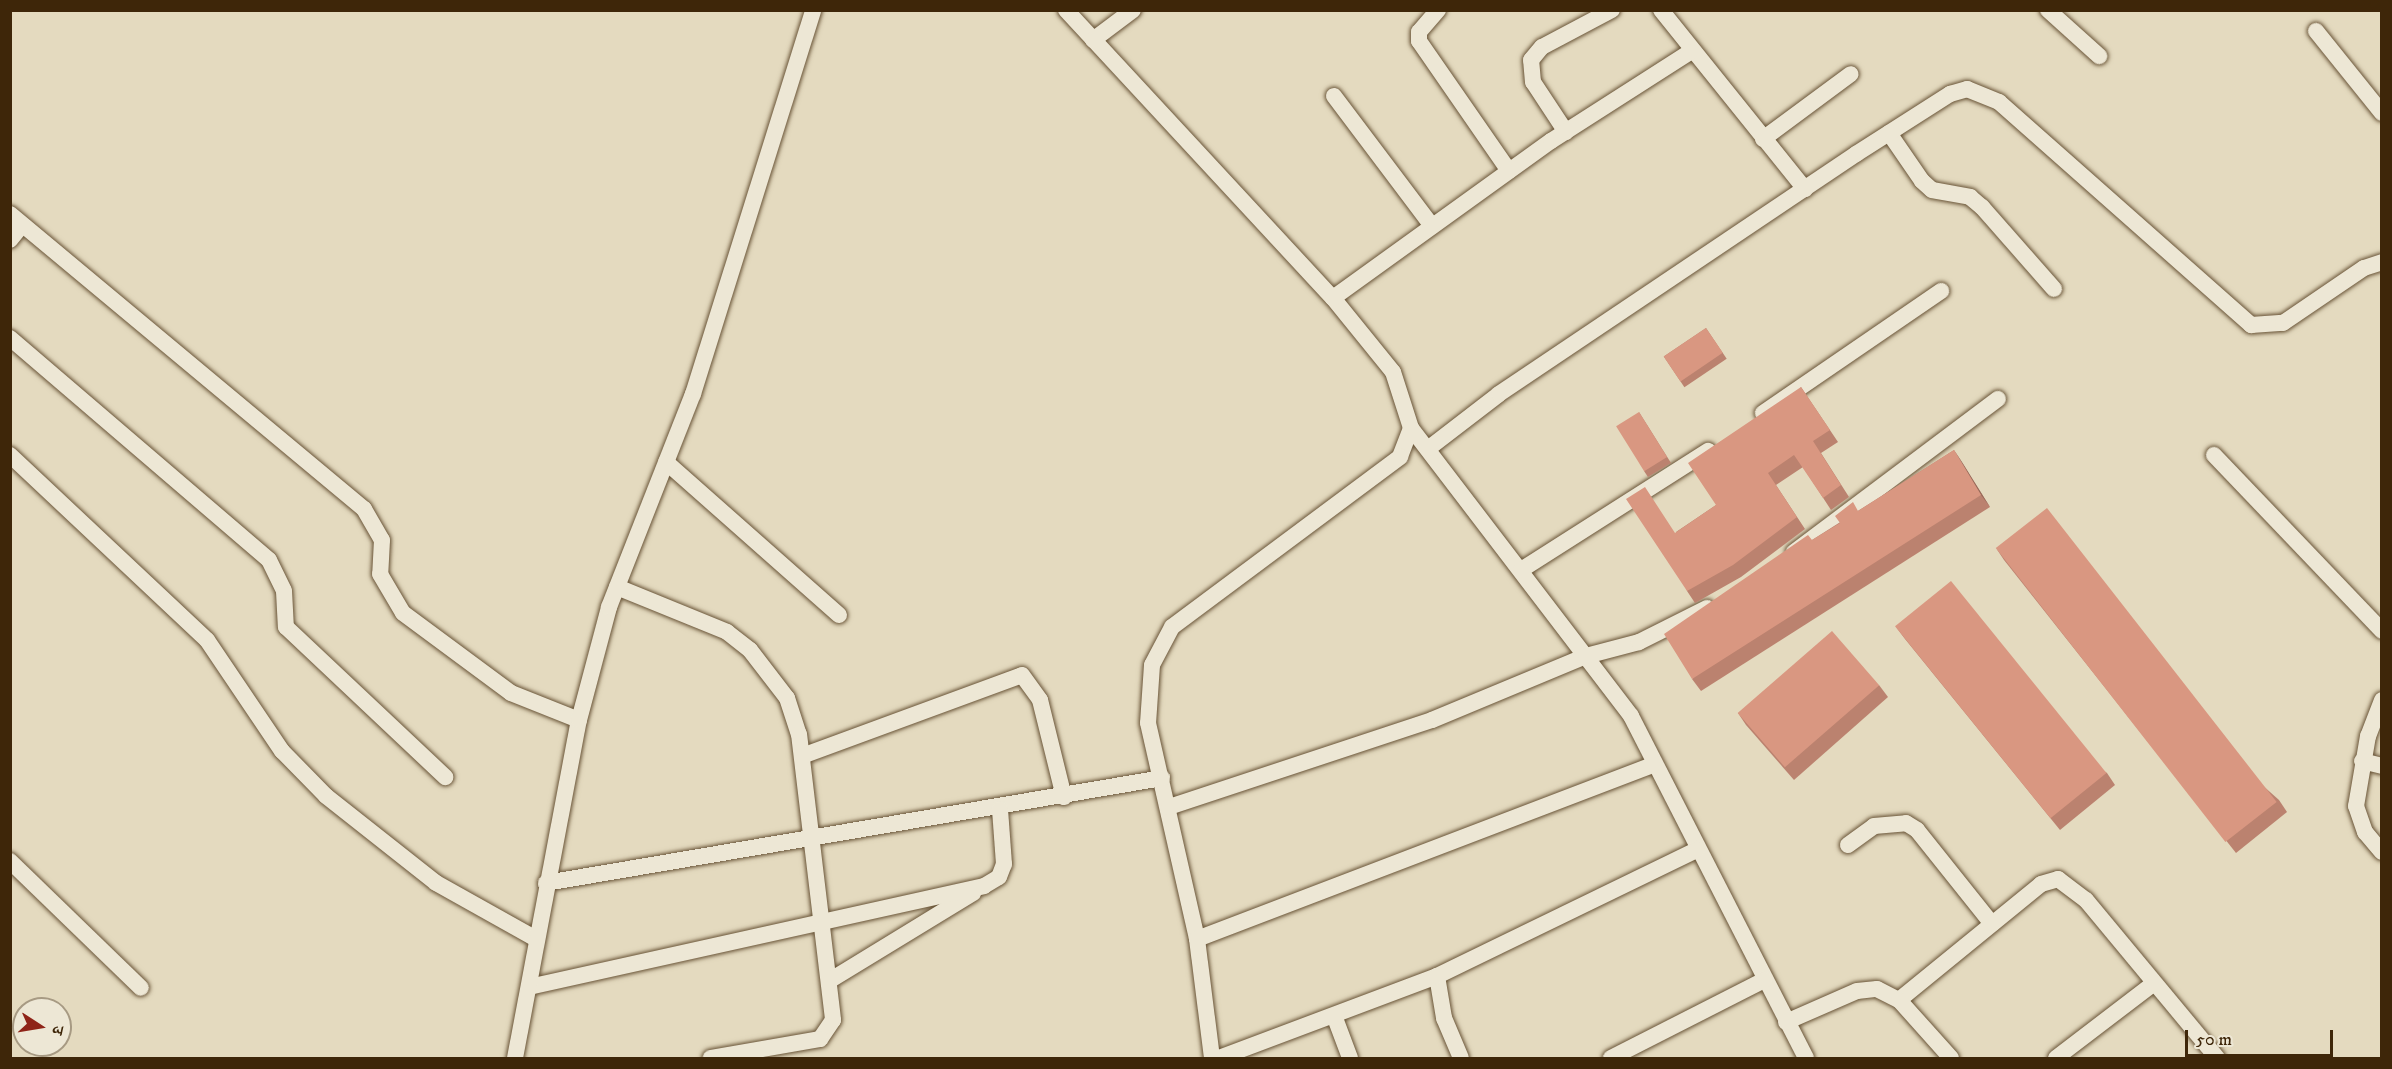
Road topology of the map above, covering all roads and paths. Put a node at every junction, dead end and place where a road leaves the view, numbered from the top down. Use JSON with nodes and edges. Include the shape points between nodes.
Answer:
{"nodes":[{"id":1,"x":813,"y":10,"type":"edge"},
{"id":2,"x":1066,"y":10,"type":"edge"},
{"id":3,"x":1133,"y":10,"type":"edge"},
{"id":4,"x":1438,"y":10,"type":"edge"},
{"id":5,"x":1612,"y":10,"type":"edge"},
{"id":6,"x":1661,"y":10,"type":"edge"},
{"id":7,"x":2048,"y":10,"type":"edge"},
{"id":8,"x":2316,"y":32,"type":"dead end"},
{"id":9,"x":1093,"y":40,"type":"junction"},
{"id":10,"x":1690,"y":52,"type":"junction"},
{"id":11,"x":2099,"y":56,"type":"dead end"},
{"id":12,"x":1851,"y":74,"type":"dead end"},
{"id":13,"x":1334,"y":96,"type":"dead end"},
{"id":14,"x":2382,"y":113,"type":"edge"},
{"id":15,"x":1566,"y":132,"type":"junction"},
{"id":16,"x":1889,"y":133,"type":"junction"},
{"id":17,"x":1763,"y":139,"type":"junction"},
{"id":18,"x":1509,"y":171,"type":"junction"},
{"id":19,"x":1805,"y":189,"type":"junction"},
{"id":20,"x":16,"y":220,"type":"edge"},
{"id":21,"x":1432,"y":226,"type":"junction"},
{"id":22,"x":10,"y":240,"type":"edge"},
{"id":23,"x":2382,"y":262,"type":"edge"},
{"id":24,"x":2054,"y":289,"type":"dead end"},
{"id":25,"x":1941,"y":291,"type":"dead end"},
{"id":26,"x":1332,"y":298,"type":"junction"},
{"id":27,"x":10,"y":338,"type":"edge"},
{"id":28,"x":1998,"y":399,"type":"dead end"},
{"id":29,"x":1745,"y":426,"type":"edge"},
{"id":30,"x":1411,"y":428,"type":"junction"},
{"id":31,"x":1726,"y":439,"type":"edge"},
{"id":32,"x":1429,"y":448,"type":"junction"},
{"id":33,"x":10,"y":455,"type":"edge"},
{"id":34,"x":2214,"y":455,"type":"dead end"},
{"id":35,"x":666,"y":462,"type":"junction"},
{"id":36,"x":1775,"y":566,"type":"edge"},
{"id":37,"x":1521,"y":570,"type":"junction"},
{"id":38,"x":617,"y":587,"type":"junction"},
{"id":39,"x":1721,"y":600,"type":"edge"},
{"id":40,"x":839,"y":615,"type":"dead end"},
{"id":41,"x":2382,"y":631,"type":"edge"},
{"id":42,"x":1586,"y":656,"type":"junction"},
{"id":43,"x":2382,"y":700,"type":"edge"},
{"id":44,"x":579,"y":720,"type":"junction"},
{"id":45,"x":802,"y":756,"type":"junction"},
{"id":46,"x":2362,"y":761,"type":"junction"},
{"id":47,"x":1652,"y":765,"type":"junction"},
{"id":48,"x":2382,"y":766,"type":"edge"},
{"id":49,"x":445,"y":777,"type":"dead end"},
{"id":50,"x":1162,"y":778,"type":"junction"},
{"id":51,"x":1064,"y":797,"type":"junction"},
{"id":52,"x":1168,"y":807,"type":"junction"},
{"id":53,"x":1000,"y":809,"type":"junction"},
{"id":54,"x":809,"y":840,"type":"junction"},
{"id":55,"x":1848,"y":845,"type":"dead end"},
{"id":56,"x":1697,"y":850,"type":"junction"},
{"id":57,"x":2382,"y":852,"type":"edge"},
{"id":58,"x":10,"y":861,"type":"edge"},
{"id":59,"x":546,"y":883,"type":"junction"},
{"id":60,"x":984,"y":886,"type":"junction"},
{"id":61,"x":819,"y":922,"type":"junction"},
{"id":62,"x":1992,"y":924,"type":"junction"},
{"id":63,"x":536,"y":939,"type":"junction"},
{"id":64,"x":1197,"y":939,"type":"junction"},
{"id":65,"x":1437,"y":976,"type":"junction"},
{"id":66,"x":1764,"y":980,"type":"junction"},
{"id":67,"x":829,"y":981,"type":"junction"},
{"id":68,"x":2154,"y":983,"type":"junction"},
{"id":69,"x":528,"y":987,"type":"junction"},
{"id":70,"x":141,"y":988,"type":"dead end"},
{"id":71,"x":1899,"y":1000,"type":"junction"},
{"id":72,"x":1335,"y":1018,"type":"junction"},
{"id":73,"x":1786,"y":1022,"type":"junction"},
{"id":74,"x":715,"y":1058,"type":"edge"},
{"id":75,"x":515,"y":1059,"type":"edge"},
{"id":76,"x":1212,"y":1059,"type":"edge"},
{"id":77,"x":1218,"y":1059,"type":"edge"},
{"id":78,"x":1350,"y":1059,"type":"edge"},
{"id":79,"x":1461,"y":1059,"type":"edge"},
{"id":80,"x":1611,"y":1059,"type":"edge"},
{"id":81,"x":1806,"y":1059,"type":"edge"},
{"id":82,"x":1951,"y":1059,"type":"edge"},
{"id":83,"x":2056,"y":1059,"type":"edge"},
{"id":84,"x":2217,"y":1059,"type":"edge"}],
"edges":[{"from":1,"to":35,"type":"street","via":[[762,185]]},
{"from":2,"to":9,"type":"street"},
{"from":3,"to":9,"type":"street"},
{"from":4,"to":18,"type":"street","via":[[1419,32],[1419,41]]},
{"from":5,"to":15,"type":"street","via":[[1542,47],[1531,60],[1533,82]]},
{"from":6,"to":10,"type":"street"},
{"from":7,"to":11,"type":"street"},
{"from":8,"to":14,"type":"street"},
{"from":9,"to":26,"type":"street"},
{"from":10,"to":15,"type":"street"},
{"from":10,"to":17,"type":"street"},
{"from":12,"to":17,"type":"street"},
{"from":13,"to":21,"type":"street"},
{"from":15,"to":18,"type":"street"},
{"from":16,"to":19,"type":"street"},
{"from":16,"to":23,"type":"street","via":[[1950,94],[1967,89],[1982,93],[2251,326],[2283,323],[2364,268]]},
{"from":16,"to":24,"type":"street","via":[[1927,185],[1982,207]]},
{"from":17,"to":19,"type":"street"},
{"from":18,"to":21,"type":"street"},
{"from":19,"to":32,"type":"street","via":[[1508,388]]},
{"from":20,"to":22,"type":"street"},
{"from":20,"to":44,"type":"street","via":[[364,509],[382,540],[380,574],[403,613],[511,693]]},
{"from":21,"to":26,"type":"street"},
{"from":25,"to":29,"type":"street"},
{"from":26,"to":30,"type":"street","via":[[1393,372]]},
{"from":27,"to":49,"type":"street","via":[[269,560],[284,591],[285,627]]},
{"from":28,"to":36,"type":"street"},
{"from":30,"to":32,"type":"street"},
{"from":30,"to":50,"type":"street","via":[[1400,457],[1172,627],[1152,665],[1148,723]]},
{"from":31,"to":37,"type":"street"},
{"from":32,"to":37,"type":"street"},
{"from":33,"to":63,"type":"street","via":[[139,571],[207,640],[282,751],[326,796],[436,883]]},
{"from":34,"to":41,"type":"street"},
{"from":35,"to":38,"type":"street"},
{"from":35,"to":40,"type":"street"},
{"from":37,"to":42,"type":"street"},
{"from":38,"to":44,"type":"street"},
{"from":38,"to":45,"type":"street","via":[[727,632],[750,650],[787,698]]},
{"from":39,"to":42,"type":"street","via":[[1639,642]]},
{"from":42,"to":47,"type":"street","via":[[1631,716]]},
{"from":42,"to":52,"type":"street","via":[[1345,752]]},
{"from":43,"to":46,"type":"street"},
{"from":44,"to":59,"type":"street"},
{"from":45,"to":51,"type":"street","via":[[1022,675],[1040,700]]},
{"from":45,"to":54,"type":"street"},
{"from":46,"to":48,"type":"street"},
{"from":46,"to":57,"type":"street","via":[[2356,806],[2365,832]]},
{"from":47,"to":56,"type":"street"},
{"from":47,"to":64,"type":"street"},
{"from":50,"to":51,"type":"street"},
{"from":50,"to":52,"type":"street"},
{"from":51,"to":53,"type":"street"},
{"from":52,"to":64,"type":"street"},
{"from":53,"to":54,"type":"street"},
{"from":53,"to":60,"type":"street","via":[[1004,864],[999,877]]},
{"from":54,"to":59,"type":"street"},
{"from":54,"to":61,"type":"street"},
{"from":55,"to":62,"type":"street","via":[[1875,826],[1906,823],[1917,830]]},
{"from":56,"to":65,"type":"street"},
{"from":56,"to":66,"type":"street"},
{"from":58,"to":70,"type":"street"},
{"from":59,"to":63,"type":"street"},
{"from":60,"to":61,"type":"street"},
{"from":60,"to":67,"type":"street"},
{"from":61,"to":67,"type":"street"},
{"from":61,"to":69,"type":"street"},
{"from":62,"to":68,"type":"street","via":[[2041,884],[2058,879],[2086,900]]},
{"from":62,"to":71,"type":"street"},
{"from":63,"to":69,"type":"street"},
{"from":64,"to":76,"type":"street"},
{"from":65,"to":72,"type":"street"},
{"from":65,"to":79,"type":"street","via":[[1444,1018]]},
{"from":66,"to":73,"type":"street"},
{"from":66,"to":80,"type":"street"},
{"from":67,"to":74,"type":"street","via":[[833,1020],[820,1039]]},
{"from":68,"to":83,"type":"street"},
{"from":68,"to":84,"type":"street"},
{"from":69,"to":75,"type":"street"},
{"from":71,"to":73,"type":"street","via":[[1877,989],[1857,991]]},
{"from":71,"to":82,"type":"street"},
{"from":72,"to":77,"type":"street"},
{"from":72,"to":78,"type":"street"},
{"from":73,"to":81,"type":"street"}]}
